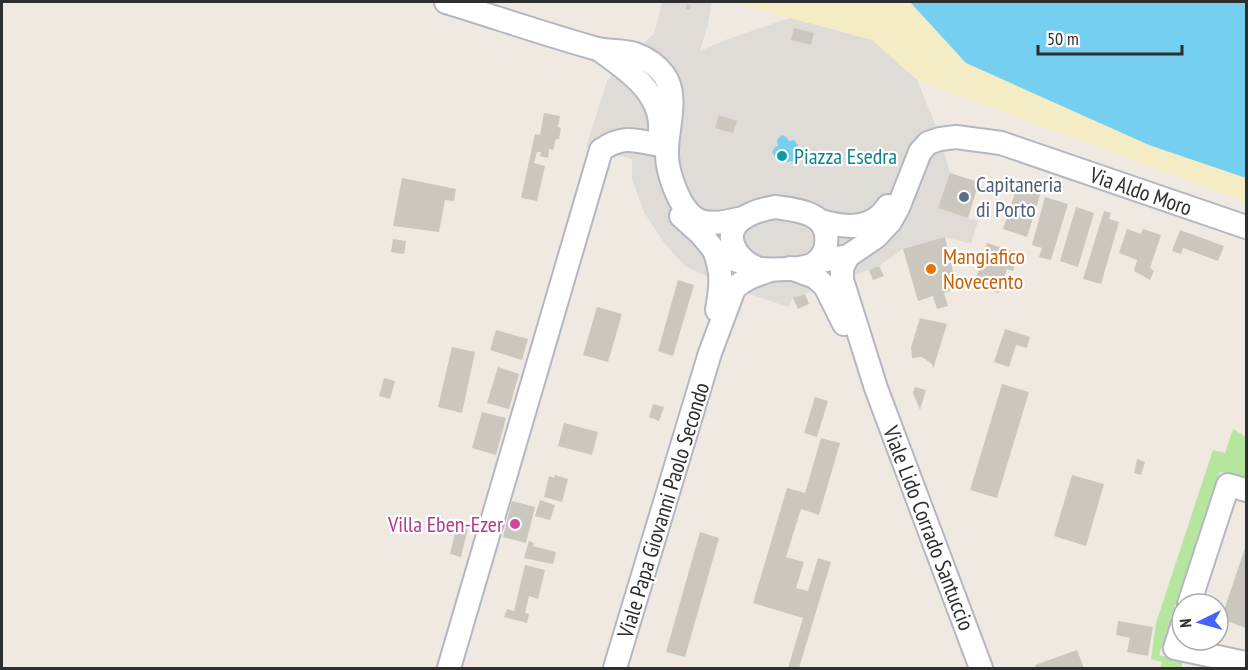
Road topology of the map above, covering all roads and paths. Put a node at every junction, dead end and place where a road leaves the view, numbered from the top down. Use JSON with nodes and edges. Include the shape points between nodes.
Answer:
{"nodes":[{"id":1,"x":446,"y":2,"type":"edge"},
{"id":2,"x":689,"y":2,"type":"edge"},
{"id":3,"x":688,"y":9,"type":"dead end"},
{"id":4,"x":597,"y":49,"type":"junction"},
{"id":5,"x":663,"y":72,"type":"junction"},
{"id":6,"x":646,"y":88,"type":"junction"},
{"id":7,"x":1001,"y":143,"type":"junction"},
{"id":8,"x":658,"y":145,"type":"junction"},
{"id":9,"x":737,"y":224,"type":"junction"},
{"id":10,"x":824,"y":227,"type":"junction"},
{"id":11,"x":1246,"y":227,"type":"edge"},
{"id":12,"x":719,"y":257,"type":"junction"},
{"id":13,"x":836,"y":261,"type":"junction"},
{"id":14,"x":770,"y":268,"type":"junction"},
{"id":15,"x":710,"y":352,"type":"junction"},
{"id":16,"x":876,"y":388,"type":"junction"},
{"id":17,"x":1237,"y":488,"type":"edge"},
{"id":18,"x":1194,"y":592,"type":"edge"},
{"id":19,"x":1194,"y":652,"type":"edge"},
{"id":20,"x":1246,"y":663,"type":"edge"},
{"id":21,"x":449,"y":669,"type":"edge"},
{"id":22,"x":615,"y":669,"type":"edge"},
{"id":23,"x":981,"y":669,"type":"edge"}],
"edges":[{"from":1,"to":4,"type":"street"},
{"from":2,"to":3,"type":"path"},
{"from":4,"to":5,"type":"street","via":[[633,53]]},
{"from":4,"to":6,"type":"street"},
{"from":5,"to":6,"type":"street","via":[[652,75]]},
{"from":5,"to":9,"type":"street","via":[[670,94],[668,165],[679,198],[698,220]]},
{"from":6,"to":8,"type":"street","via":[[657,109]]},
{"from":7,"to":10,"type":"street","via":[[955,123],[935,125],[917,138],[883,214],[855,227]]},
{"from":7,"to":11,"type":"street","name":"Via Aldo Moro"},
{"from":7,"to":13,"type":"street","via":[[956,137],[928,143],[920,152],[890,222],[876,237]]},
{"from":8,"to":12,"type":"street","via":[[661,177],[671,202]]},
{"from":8,"to":21,"type":"street","via":[[630,139],[616,141],[601,150]]},
{"from":9,"to":10,"type":"street","via":[[758,210],[775,207],[811,214]]},
{"from":9,"to":12,"type":"street"},
{"from":9,"to":14,"type":"street","via":[[732,243],[738,255]]},
{"from":10,"to":13,"type":"street"},
{"from":12,"to":14,"type":"street"},
{"from":12,"to":15,"type":"street","via":[[722,283]]},
{"from":13,"to":14,"type":"street","via":[[803,268]]},
{"from":13,"to":16,"type":"street"},
{"from":14,"to":15,"type":"street","via":[[734,289]]},
{"from":14,"to":16,"type":"street","via":[[815,277],[825,286]]},
{"from":15,"to":22,"type":"street","name":"Viale Papa Giovanni Paolo Secondo"},
{"from":16,"to":23,"type":"street","name":"Viale Lido Corrado Santuccio"},
{"from":17,"to":18,"type":"street"},
{"from":19,"to":20,"type":"street"}]}
